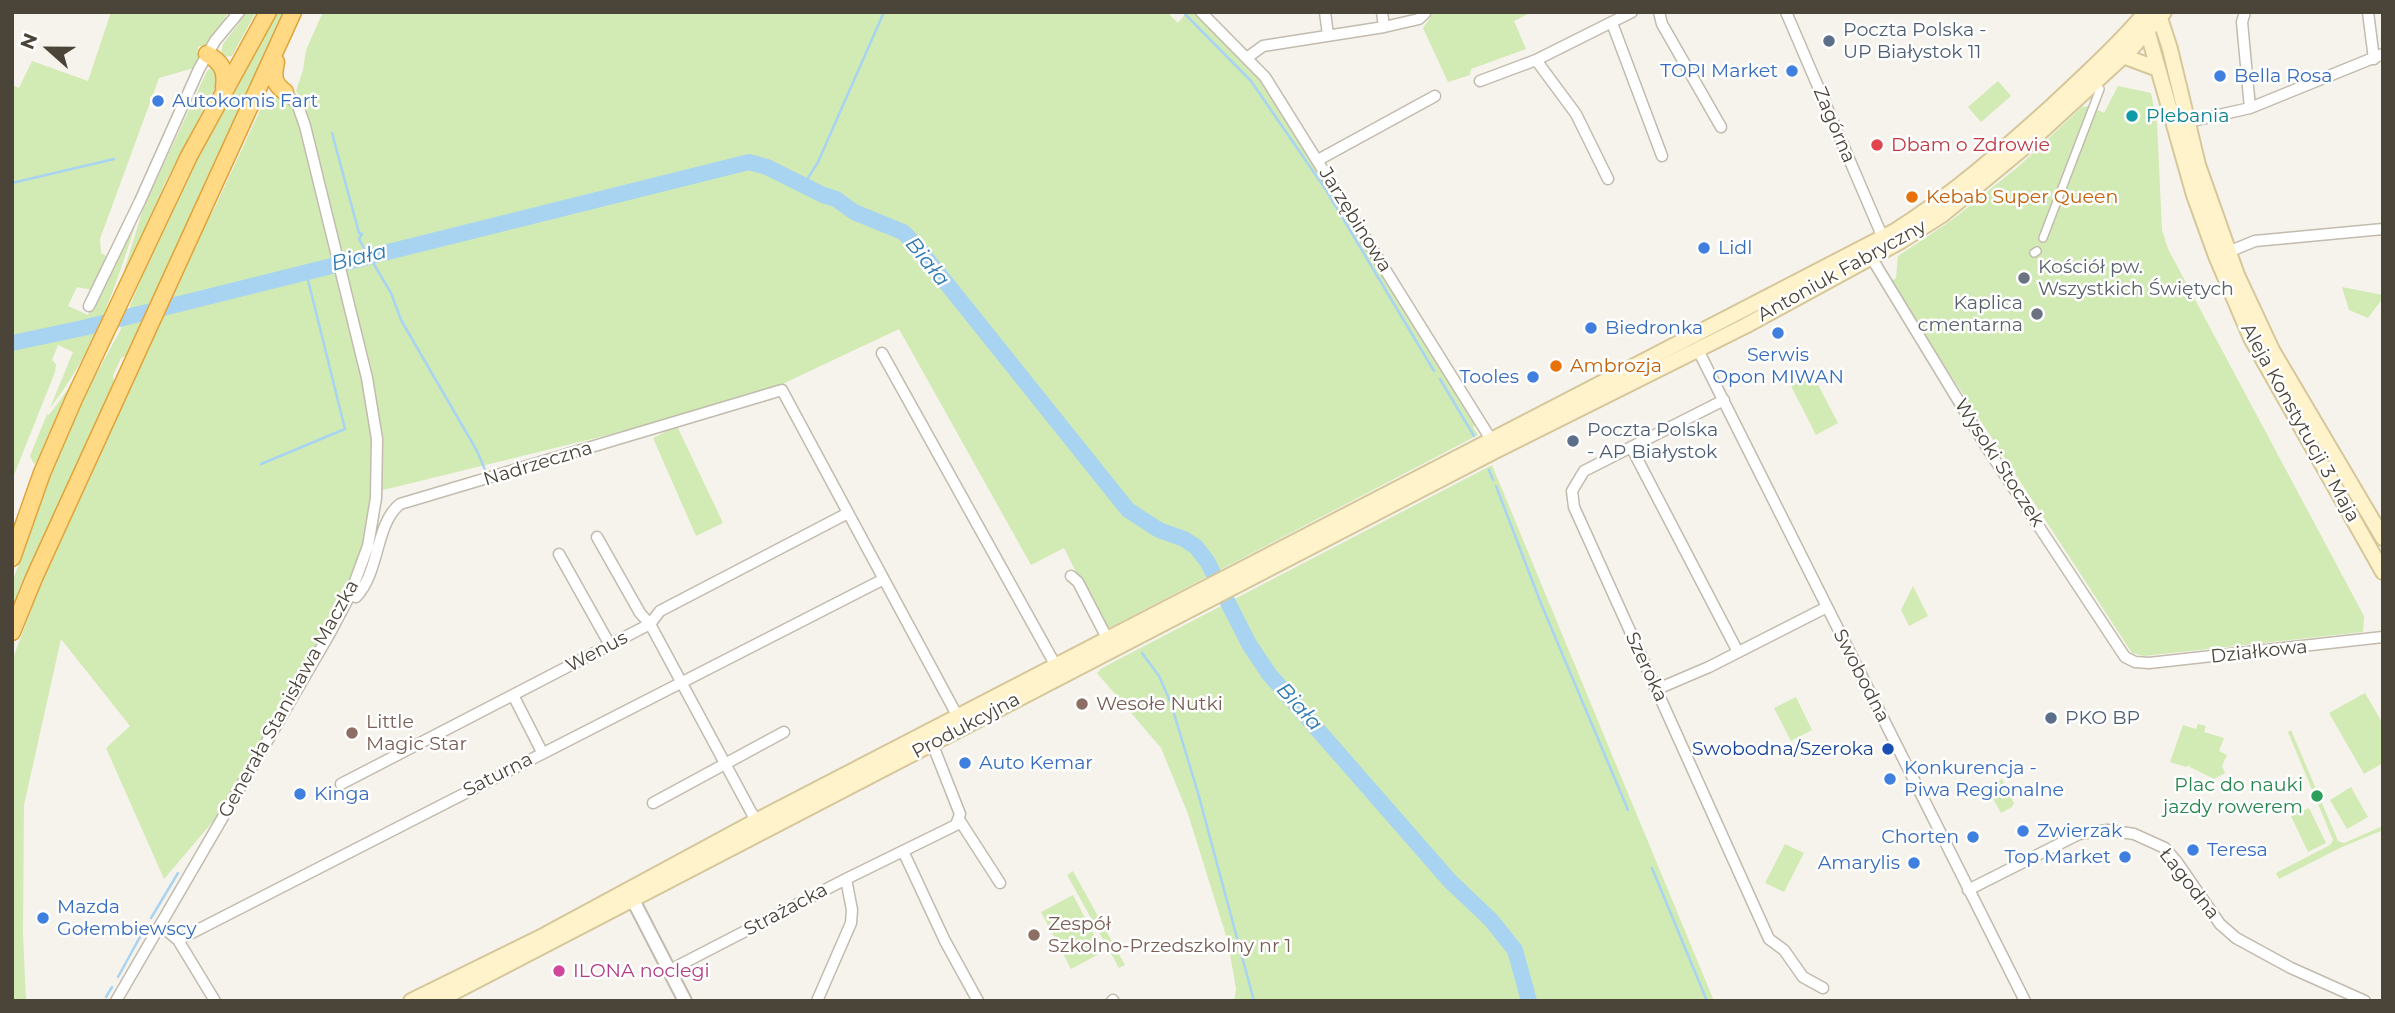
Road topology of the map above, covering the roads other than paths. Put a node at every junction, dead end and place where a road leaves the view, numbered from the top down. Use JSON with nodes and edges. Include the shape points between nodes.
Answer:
{"nodes":[{"id":1,"x":239,"y":12,"type":"edge"},
{"id":2,"x":268,"y":12,"type":"edge"},
{"id":3,"x":293,"y":12,"type":"edge"},
{"id":4,"x":1202,"y":12,"type":"edge"},
{"id":5,"x":1325,"y":12,"type":"edge"},
{"id":6,"x":1382,"y":12,"type":"edge"},
{"id":7,"x":1426,"y":12,"type":"edge"},
{"id":8,"x":1632,"y":12,"type":"edge"},
{"id":9,"x":1659,"y":12,"type":"edge"},
{"id":10,"x":1786,"y":12,"type":"edge"},
{"id":11,"x":2245,"y":12,"type":"edge"},
{"id":12,"x":2368,"y":12,"type":"edge"},
{"id":13,"x":2151,"y":16,"type":"edge"},
{"id":14,"x":1612,"y":23,"type":"junction"},
{"id":15,"x":1384,"y":27,"type":"junction"},
{"id":16,"x":1328,"y":35,"type":"junction"},
{"id":17,"x":280,"y":42,"type":"junction"},
{"id":18,"x":249,"y":46,"type":"junction"},
{"id":19,"x":211,"y":56,"type":"junction"},
{"id":20,"x":2123,"y":56,"type":"junction"},
{"id":21,"x":2378,"y":56,"type":"edge"},
{"id":22,"x":1248,"y":57,"type":"junction"},
{"id":23,"x":1536,"y":61,"type":"junction"},
{"id":24,"x":2100,"y":69,"type":"junction"},
{"id":25,"x":2158,"y":69,"type":"junction"},
{"id":26,"x":1480,"y":81,"type":"dead end"},
{"id":27,"x":2100,"y":89,"type":"dead end"},
{"id":28,"x":285,"y":93,"type":"junction"},
{"id":29,"x":223,"y":94,"type":"junction"},
{"id":30,"x":1435,"y":96,"type":"dead end"},
{"id":31,"x":2250,"y":108,"type":"junction"},
{"id":32,"x":246,"y":116,"type":"junction"},
{"id":33,"x":2188,"y":122,"type":"junction"},
{"id":34,"x":1721,"y":127,"type":"dead end"},
{"id":35,"x":1662,"y":156,"type":"dead end"},
{"id":36,"x":1318,"y":160,"type":"junction"},
{"id":37,"x":1608,"y":179,"type":"dead end"},
{"id":38,"x":2383,"y":229,"type":"edge"},
{"id":39,"x":1883,"y":238,"type":"junction"},
{"id":40,"x":2043,"y":238,"type":"dead end"},
{"id":41,"x":2228,"y":252,"type":"junction"},
{"id":42,"x":1871,"y":257,"type":"junction"},
{"id":43,"x":89,"y":306,"type":"dead end"},
{"id":44,"x":1694,"y":344,"type":"junction"},
{"id":45,"x":882,"y":353,"type":"dead end"},
{"id":46,"x":1724,"y":401,"type":"junction"},
{"id":47,"x":1493,"y":446,"type":"junction"},
{"id":48,"x":1631,"y":447,"type":"junction"},
{"id":49,"x":848,"y":513,"type":"junction"},
{"id":50,"x":597,"y":537,"type":"dead end"},
{"id":51,"x":2383,"y":538,"type":"edge"},
{"id":52,"x":559,"y":554,"type":"dead end"},
{"id":53,"x":12,"y":558,"type":"edge"},
{"id":54,"x":2383,"y":571,"type":"edge"},
{"id":55,"x":1070,"y":576,"type":"dead end"},
{"id":56,"x":882,"y":580,"type":"junction"},
{"id":57,"x":1212,"y":592,"type":"junction"},
{"id":58,"x":349,"y":595,"type":"junction"},
{"id":59,"x":1827,"y":607,"type":"junction"},
{"id":60,"x":19,"y":613,"type":"junction"},
{"id":61,"x":650,"y":624,"type":"junction"},
{"id":62,"x":12,"y":632,"type":"edge"},
{"id":63,"x":2383,"y":637,"type":"edge"},
{"id":64,"x":12,"y":640,"type":"edge"},
{"id":65,"x":1108,"y":640,"type":"junction"},
{"id":66,"x":610,"y":645,"type":"junction"},
{"id":67,"x":1738,"y":652,"type":"junction"},
{"id":68,"x":2135,"y":662,"type":"joint"},
{"id":69,"x":1056,"y":667,"type":"junction"},
{"id":70,"x":681,"y":681,"type":"junction"},
{"id":71,"x":1655,"y":690,"type":"junction"},
{"id":72,"x":513,"y":695,"type":"junction"},
{"id":73,"x":958,"y":717,"type":"junction"},
{"id":74,"x":784,"y":732,"type":"dead end"},
{"id":75,"x":932,"y":743,"type":"junction"},
{"id":76,"x":542,"y":752,"type":"junction"},
{"id":77,"x":725,"y":766,"type":"junction"},
{"id":78,"x":341,"y":784,"type":"dead end"},
{"id":79,"x":653,"y":803,"type":"dead end"},
{"id":80,"x":960,"y":821,"type":"junction"},
{"id":81,"x":760,"y":827,"type":"junction"},
{"id":82,"x":903,"y":851,"type":"junction"},
{"id":83,"x":846,"y":879,"type":"junction"},
{"id":84,"x":1000,"y":883,"type":"dead end"},
{"id":85,"x":1968,"y":890,"type":"junction"},
{"id":86,"x":630,"y":895,"type":"junction"},
{"id":87,"x":160,"y":926,"type":"junction"},
{"id":88,"x":178,"y":940,"type":"junction"},
{"id":89,"x":670,"y":970,"type":"junction"},
{"id":90,"x":1823,"y":988,"type":"dead end"},
{"id":91,"x":116,"y":1001,"type":"edge"},
{"id":92,"x":215,"y":1001,"type":"edge"},
{"id":93,"x":411,"y":1001,"type":"edge"},
{"id":94,"x":437,"y":1001,"type":"edge"},
{"id":95,"x":685,"y":1001,"type":"edge"},
{"id":96,"x":817,"y":1001,"type":"edge"},
{"id":97,"x":978,"y":1001,"type":"edge"},
{"id":98,"x":2025,"y":1001,"type":"edge"},
{"id":99,"x":2365,"y":1001,"type":"edge"}],
"edges":[{"from":1,"to":19,"type":"street"},
{"from":2,"to":18,"type":"highway"},
{"from":3,"to":17,"type":"highway"},
{"from":4,"to":22,"type":"street","name":"Jarzębinowa"},
{"from":5,"to":16,"type":"street"},
{"from":6,"to":15,"type":"street"},
{"from":7,"to":15,"type":"street","via":[[1419,19]]},
{"from":8,"to":14,"type":"street"},
{"from":9,"to":34,"type":"street"},
{"from":10,"to":39,"type":"street","name":"Zagórna"},
{"from":11,"to":31,"type":"street","via":[[2242,22]]},
{"from":12,"to":21,"type":"street"},
{"from":13,"to":20,"type":"main road","name":"Antoniuk Fabryczny"},
{"from":13,"to":24,"type":"main road","name":"Antoniuk Fabryczny"},
{"from":13,"to":25,"type":"main road","name":"Aleja Konstytucji 3 Maja"},
{"from":13,"to":33,"type":"main road","name":"Aleja Konstytucji 3 Maja"},
{"from":14,"to":23,"type":"street"},
{"from":14,"to":35,"type":"street"},
{"from":15,"to":16,"type":"street"},
{"from":16,"to":22,"type":"street","via":[[1263,46]]},
{"from":17,"to":28,"type":"highway","via":[[273,77]]},
{"from":17,"to":32,"type":"highway"},
{"from":18,"to":19,"type":"highway","via":[[232,61]]},
{"from":18,"to":29,"type":"highway"},
{"from":19,"to":29,"type":"highway","via":[[224,68]]},
{"from":19,"to":43,"type":"street"},
{"from":20,"to":24,"type":"main road","name":"Antoniuk Fabryczny"},
{"from":20,"to":25,"type":"main road"},
{"from":21,"to":31,"type":"street"},
{"from":22,"to":36,"type":"street","name":"Jarzębinowa"},
{"from":23,"to":26,"type":"street"},
{"from":23,"to":37,"type":"street","via":[[1576,114]]},
{"from":24,"to":39,"type":"main road","name":"Antoniuk Fabryczny","via":[[1979,172]]},
{"from":24,"to":42,"type":"main road","name":"Antoniuk Fabryczny","via":[[2022,149],[1942,215]]},
{"from":25,"to":54,"type":"main road","name":"Aleja Konstytucji 3 Maja","via":[[2194,195],[2251,338]]},
{"from":27,"to":40,"type":"street"},
{"from":28,"to":32,"type":"highway","via":[[271,90],[264,94]]},
{"from":28,"to":58,"type":"street","name":"Generała Stanisława Maczka","via":[[301,114],[373,409],[378,469],[373,522]]},
{"from":29,"to":53,"type":"highway","via":[[189,156],[42,473]]},
{"from":30,"to":36,"type":"street"},
{"from":31,"to":33,"type":"street"},
{"from":32,"to":60,"type":"highway"},
{"from":33,"to":41,"type":"main road","name":"Aleja Konstytucji 3 Maja"},
{"from":36,"to":47,"type":"street","name":"Jarzębinowa"},
{"from":38,"to":41,"type":"street","via":[[2255,241]]},
{"from":39,"to":44,"type":"main road","name":"Antoniuk Fabryczny"},
{"from":41,"to":51,"type":"main road","name":"Aleja Konstytucji 3 Maja","via":[[2272,350]]},
{"from":42,"to":44,"type":"main road","name":"Antoniuk Fabryczny"},
{"from":42,"to":68,"type":"street","name":"Wysoki Stoczek","via":[[1989,451],[2119,650]]},
{"from":44,"to":46,"type":"street","name":"Swobodna"},
{"from":44,"to":47,"type":"main road","name":"Antoniuk Fabryczny"},
{"from":45,"to":69,"type":"street"},
{"from":46,"to":48,"type":"street","name":"Szeroka"},
{"from":46,"to":59,"type":"street","name":"Swobodna"},
{"from":47,"to":57,"type":"main road","name":"Produkcyjna"},
{"from":48,"to":67,"type":"street"},
{"from":48,"to":71,"type":"street","name":"Szeroka","via":[[1584,471],[1572,491],[1574,507]]},
{"from":49,"to":56,"type":"street"},
{"from":49,"to":58,"type":"street","name":"Nadrzeczna","via":[[782,390],[400,504],[387,522],[361,591],[356,597]]},
{"from":49,"to":61,"type":"street","name":"Wenus","via":[[660,611]]},
{"from":50,"to":61,"type":"street"},
{"from":52,"to":66,"type":"street"},
{"from":55,"to":65,"type":"street","via":[[1078,582]]},
{"from":56,"to":70,"type":"street","name":"Saturna"},
{"from":56,"to":73,"type":"street"},
{"from":57,"to":65,"type":"main road","name":"Produkcyjna"},
{"from":57,"to":75,"type":"main road","name":"Produkcyjna"},
{"from":58,"to":87,"type":"street","name":"Generała Stanisława Maczka"},
{"from":59,"to":67,"type":"street"},
{"from":59,"to":85,"type":"street","name":"Swobodna"},
{"from":60,"to":62,"type":"highway"},
{"from":60,"to":64,"type":"highway"},
{"from":61,"to":66,"type":"street","name":"Wenus"},
{"from":61,"to":70,"type":"street"},
{"from":63,"to":68,"type":"street","name":"Działkowa"},
{"from":65,"to":69,"type":"main road","name":"Produkcyjna"},
{"from":66,"to":72,"type":"street","name":"Wenus"},
{"from":67,"to":71,"type":"street"},
{"from":69,"to":73,"type":"main road","name":"Produkcyjna"},
{"from":70,"to":76,"type":"street","name":"Saturna"},
{"from":70,"to":77,"type":"street"},
{"from":71,"to":90,"type":"street","name":"Szeroka","via":[[1769,939],[1784,950],[1803,977]]},
{"from":72,"to":76,"type":"street"},
{"from":72,"to":78,"type":"street","name":"Wenus"},
{"from":73,"to":81,"type":"main road","name":"Produkcyjna"},
{"from":74,"to":77,"type":"street"},
{"from":75,"to":80,"type":"street"},
{"from":75,"to":81,"type":"main road","name":"Produkcyjna"},
{"from":76,"to":88,"type":"street","name":"Saturna"},
{"from":77,"to":79,"type":"street"},
{"from":77,"to":81,"type":"street"},
{"from":80,"to":82,"type":"street","name":"Strażacka"},
{"from":80,"to":84,"type":"street"},
{"from":81,"to":86,"type":"main road","name":"Produkcyjna"},
{"from":82,"to":83,"type":"street","name":"Strażacka"},
{"from":82,"to":97,"type":"street"},
{"from":83,"to":89,"type":"street","name":"Strażacka"},
{"from":83,"to":96,"type":"street","via":[[851,923]]},
{"from":85,"to":98,"type":"street","name":"Swobodna"},
{"from":85,"to":99,"type":"street","name":"Łagodna","via":[[2079,834],[2107,830],[2134,834],[2165,848],[2236,938]]},
{"from":86,"to":89,"type":"street"},
{"from":86,"to":93,"type":"main road","name":"Produkcyjna"},
{"from":86,"to":94,"type":"main road","name":"Produkcyjna"},
{"from":87,"to":88,"type":"street"},
{"from":87,"to":91,"type":"street","name":"Generała Stanisława Maczka"},
{"from":88,"to":92,"type":"street"},
{"from":89,"to":95,"type":"street"}]}
